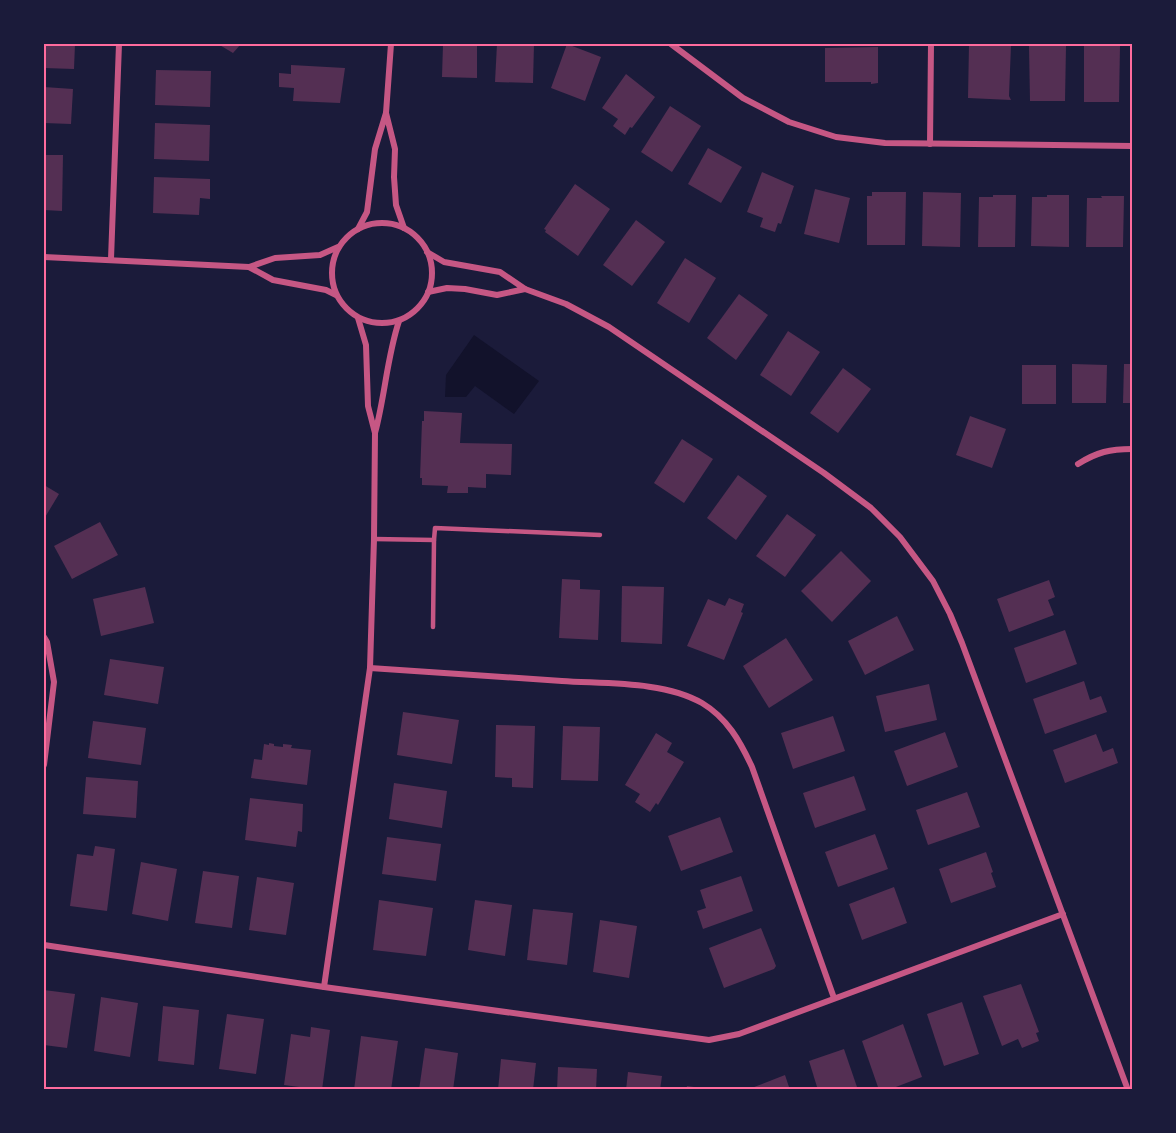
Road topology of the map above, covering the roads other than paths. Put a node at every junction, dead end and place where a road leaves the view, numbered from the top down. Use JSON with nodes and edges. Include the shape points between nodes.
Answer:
{"nodes":[{"id":1,"x":119,"y":44,"type":"edge"},
{"id":2,"x":391,"y":44,"type":"edge"},
{"id":3,"x":671,"y":44,"type":"edge"},
{"id":4,"x":931,"y":44,"type":"edge"},
{"id":5,"x":386,"y":113,"type":"junction"},
{"id":6,"x":930,"y":144,"type":"junction"},
{"id":7,"x":1132,"y":146,"type":"edge"},
{"id":8,"x":404,"y":228,"type":"junction"},
{"id":9,"x":358,"y":229,"type":"junction"},
{"id":10,"x":339,"y":247,"type":"junction"},
{"id":11,"x":427,"y":252,"type":"junction"},
{"id":12,"x":44,"y":257,"type":"edge"},
{"id":13,"x":111,"y":259,"type":"junction"},
{"id":14,"x":249,"y":267,"type":"junction"},
{"id":15,"x":525,"y":289,"type":"junction"},
{"id":16,"x":428,"y":292,"type":"junction"},
{"id":17,"x":336,"y":295,"type":"junction"},
{"id":18,"x":358,"y":318,"type":"junction"},
{"id":19,"x":399,"y":321,"type":"junction"},
{"id":20,"x":375,"y":433,"type":"junction"},
{"id":21,"x":1132,"y":449,"type":"edge"},
{"id":22,"x":1078,"y":464,"type":"dead end"},
{"id":23,"x":600,"y":535,"type":"dead end"},
{"id":24,"x":374,"y":539,"type":"junction"},
{"id":25,"x":434,"y":540,"type":"junction"},
{"id":26,"x":433,"y":627,"type":"dead end"},
{"id":27,"x":44,"y":637,"type":"edge"},
{"id":28,"x":370,"y":668,"type":"junction"},
{"id":29,"x":44,"y":765,"type":"edge"},
{"id":30,"x":1063,"y":915,"type":"junction"},
{"id":31,"x":44,"y":945,"type":"edge"},
{"id":32,"x":324,"y":987,"type":"junction"},
{"id":33,"x":834,"y":998,"type":"junction"},
{"id":34,"x":1128,"y":1089,"type":"edge"}],
"edges":[{"from":1,"to":13,"type":"street"},
{"from":2,"to":5,"type":"street"},
{"from":3,"to":6,"type":"street","via":[[743,98],[789,122],[836,137]]},
{"from":4,"to":6,"type":"street"},
{"from":5,"to":8,"type":"street","via":[[395,149],[396,205]]},
{"from":5,"to":9,"type":"street","via":[[375,149],[367,212]]},
{"from":6,"to":7,"type":"street"},
{"from":8,"to":9,"type":"street","via":[[381,223]]},
{"from":8,"to":11,"type":"street"},
{"from":9,"to":10,"type":"street"},
{"from":10,"to":14,"type":"street","via":[[320,255],[275,258]]},
{"from":10,"to":17,"type":"street","via":[[332,270]]},
{"from":11,"to":15,"type":"street","via":[[444,262],[500,272]]},
{"from":11,"to":16,"type":"street","via":[[432,279]]},
{"from":12,"to":13,"type":"street"},
{"from":13,"to":14,"type":"street"},
{"from":14,"to":17,"type":"street","via":[[273,280]]},
{"from":15,"to":16,"type":"street","via":[[497,295],[456,288]]},
{"from":15,"to":30,"type":"street","via":[[566,304],[609,327],[824,473],[871,508],[900,537],[933,581],[950,614]]},
{"from":16,"to":19,"type":"street","via":[[421,305]]},
{"from":17,"to":18,"type":"street","via":[[345,309]]},
{"from":18,"to":19,"type":"street","via":[[372,323]]},
{"from":18,"to":20,"type":"street","via":[[366,345],[368,406]]},
{"from":19,"to":20,"type":"street","via":[[391,343]]},
{"from":20,"to":24,"type":"street"},
{"from":21,"to":22,"type":"street","via":[[1097,453]]},
{"from":23,"to":25,"type":"lane","via":[[435,528]]},
{"from":24,"to":25,"type":"lane"},
{"from":24,"to":28,"type":"street"},
{"from":25,"to":26,"type":"lane"},
{"from":27,"to":29,"type":"street","via":[[54,682]]},
{"from":28,"to":32,"type":"street"},
{"from":28,"to":33,"type":"street","via":[[629,686],[681,693],[702,704],[739,739],[752,766]]},
{"from":30,"to":33,"type":"street"},
{"from":30,"to":34,"type":"street"},
{"from":31,"to":32,"type":"street"},
{"from":32,"to":33,"type":"street","via":[[709,1040],[739,1034]]}]}
